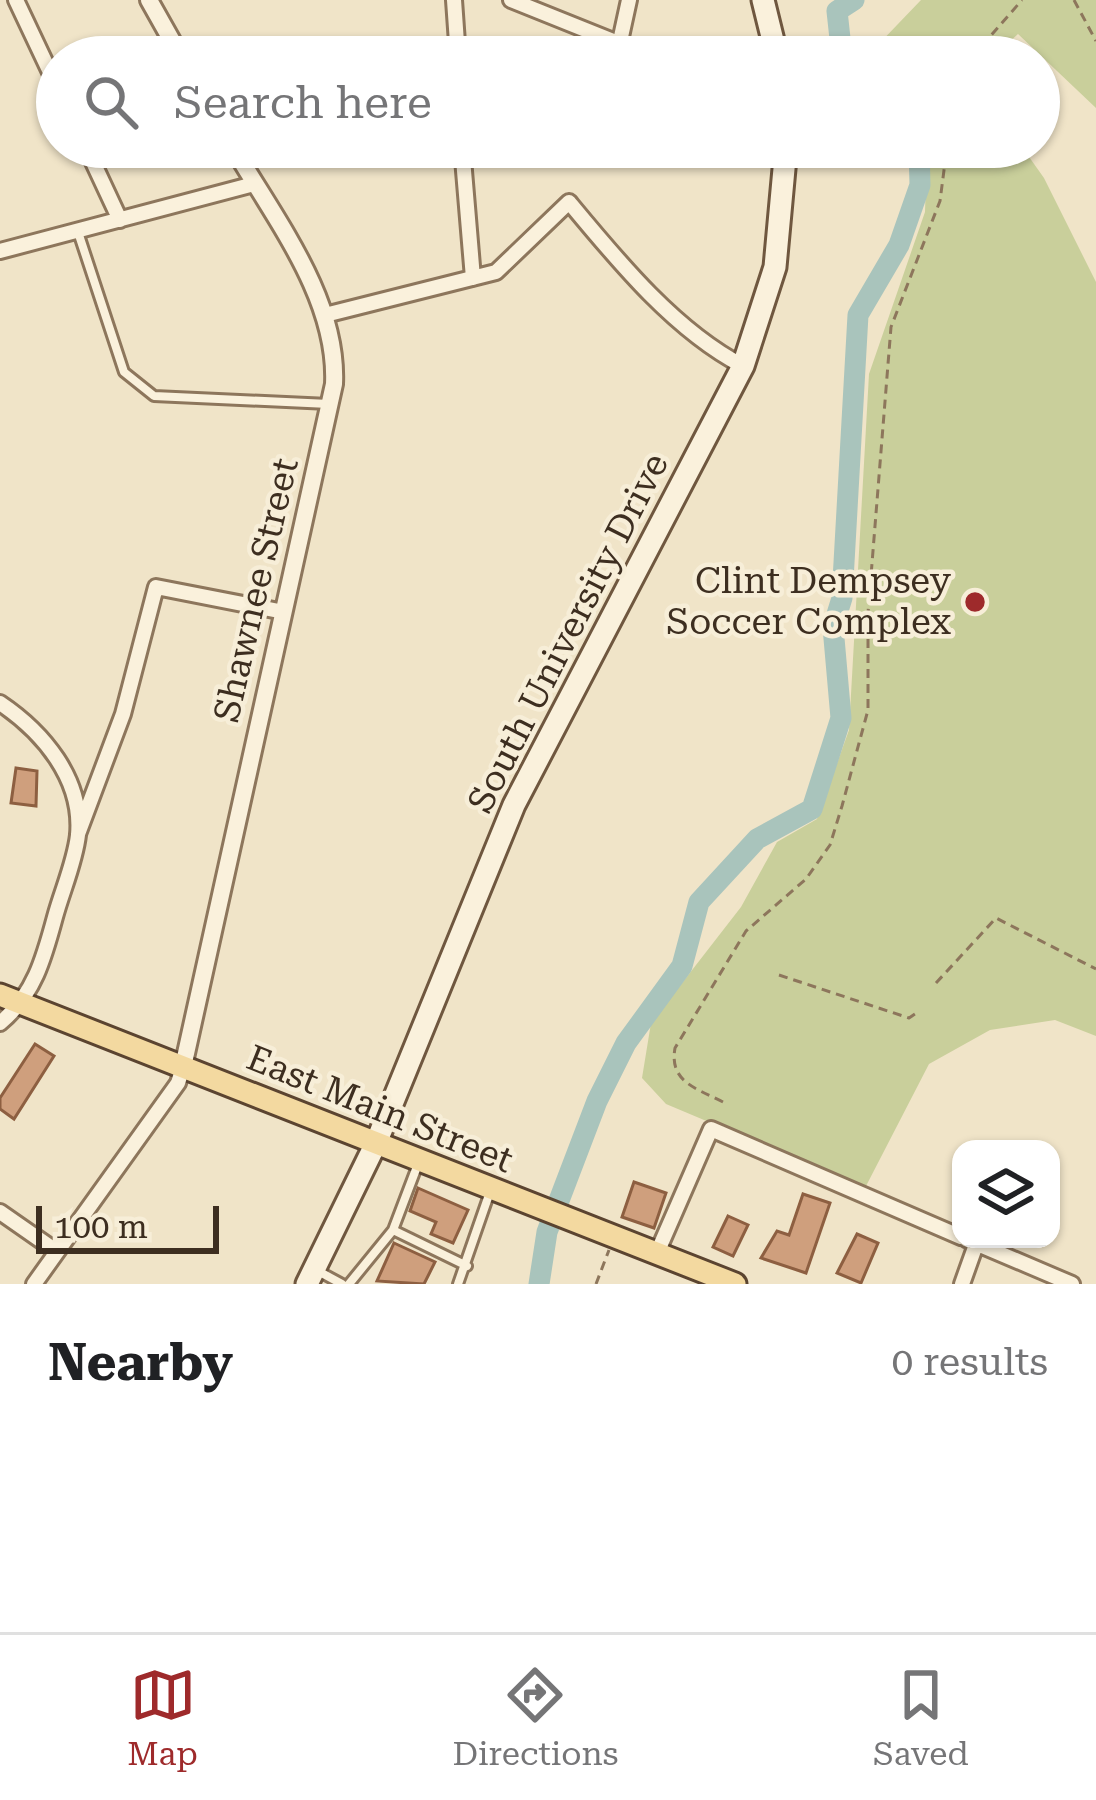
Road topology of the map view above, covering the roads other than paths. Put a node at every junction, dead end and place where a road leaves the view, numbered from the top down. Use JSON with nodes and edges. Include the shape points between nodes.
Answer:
{"nodes":[{"id":1,"x":16,"y":0,"type":"edge"},
{"id":2,"x":149,"y":0,"type":"edge"},
{"id":3,"x":454,"y":0,"type":"edge"},
{"id":4,"x":511,"y":0,"type":"edge"},
{"id":5,"x":628,"y":0,"type":"edge"},
{"id":6,"x":763,"y":0,"type":"edge"},
{"id":7,"x":169,"y":36,"type":"edge"},
{"id":8,"x":457,"y":36,"type":"edge"},
{"id":9,"x":596,"y":36,"type":"edge"},
{"id":10,"x":621,"y":36,"type":"edge"},
{"id":11,"x":772,"y":36,"type":"edge"},
{"id":12,"x":36,"y":42,"type":"edge"},
{"id":13,"x":96,"y":168,"type":"edge"},
{"id":14,"x":244,"y":168,"type":"edge"},
{"id":15,"x":464,"y":168,"type":"edge"},
{"id":16,"x":784,"y":168,"type":"edge"},
{"id":17,"x":254,"y":184,"type":"junction"},
{"id":18,"x":120,"y":220,"type":"junction"},
{"id":19,"x":78,"y":231,"type":"junction"},
{"id":20,"x":0,"y":251,"type":"edge"},
{"id":21,"x":472,"y":278,"type":"junction"},
{"id":22,"x":326,"y":315,"type":"junction"},
{"id":23,"x":743,"y":366,"type":"junction"},
{"id":24,"x":331,"y":404,"type":"junction"},
{"id":25,"x":284,"y":612,"type":"junction"},
{"id":26,"x":0,"y":703,"type":"edge"},
{"id":27,"x":78,"y":834,"type":"junction"},
{"id":28,"x":0,"y":995,"type":"edge"},
{"id":29,"x":22,"y":1004,"type":"junction"},
{"id":30,"x":0,"y":1022,"type":"edge"},
{"id":31,"x":183,"y":1067,"type":"junction"},
{"id":32,"x":376,"y":1143,"type":"junction"},
{"id":33,"x":420,"y":1160,"type":"junction"},
{"id":34,"x":497,"y":1191,"type":"junction"},
{"id":35,"x":0,"y":1212,"type":"edge"},
{"id":36,"x":393,"y":1230,"type":"junction"},
{"id":37,"x":952,"y":1231,"type":"edge"},
{"id":38,"x":968,"y":1248,"type":"edge"},
{"id":39,"x":990,"y":1248,"type":"edge"},
{"id":40,"x":56,"y":1251,"type":"junction"},
{"id":41,"x":657,"y":1253,"type":"junction"},
{"id":42,"x":467,"y":1266,"type":"junction"},
{"id":43,"x":312,"y":1277,"type":"edge"},
{"id":44,"x":732,"y":1283,"type":"edge"},
{"id":45,"x":34,"y":1284,"type":"edge"},
{"id":46,"x":346,"y":1284,"type":"edge"},
{"id":47,"x":458,"y":1284,"type":"edge"},
{"id":48,"x":962,"y":1284,"type":"edge"},
{"id":49,"x":1072,"y":1284,"type":"edge"}],
"edges":[{"from":1,"to":12,"type":"street"},
{"from":2,"to":7,"type":"street"},
{"from":3,"to":8,"type":"street"},
{"from":4,"to":9,"type":"street"},
{"from":5,"to":10,"type":"street"},
{"from":6,"to":11,"type":"main road"},
{"from":13,"to":18,"type":"street"},
{"from":14,"to":17,"type":"street","name":"Shawnee Street"},
{"from":15,"to":21,"type":"street"},
{"from":16,"to":23,"type":"main road","name":"South University Drive","via":[[775,267]]},
{"from":17,"to":18,"type":"street"},
{"from":17,"to":22,"type":"street","name":"Shawnee Street"},
{"from":18,"to":19,"type":"street"},
{"from":19,"to":20,"type":"street"},
{"from":19,"to":24,"type":"lane","via":[[124,372],[138,388],[154,396]]},
{"from":21,"to":22,"type":"street"},
{"from":21,"to":23,"type":"street","via":[[510,262],[568,202],[614,256],[718,353]]},
{"from":22,"to":24,"type":"street","name":"Shawnee Street","via":[[335,362]]},
{"from":23,"to":32,"type":"main road","name":"South University Drive","via":[[514,805]]},
{"from":24,"to":25,"type":"street","name":"Shawnee Street"},
{"from":25,"to":27,"type":"street","via":[[156,587]]},
{"from":25,"to":31,"type":"street","name":"Shawnee Street"},
{"from":26,"to":27,"type":"street","via":[[60,763]]},
{"from":27,"to":29,"type":"street","via":[[44,958]]},
{"from":28,"to":29,"type":"main road","name":"East Main Street"},
{"from":29,"to":30,"type":"street"},
{"from":29,"to":31,"type":"main road","name":"East Main Street"},
{"from":31,"to":32,"type":"main road","name":"East Main Street"},
{"from":31,"to":40,"type":"street"},
{"from":32,"to":33,"type":"main road","name":"East Main Street"},
{"from":32,"to":43,"type":"main road","name":"South University Drive"},
{"from":33,"to":34,"type":"main road","name":"East Main Street"},
{"from":33,"to":36,"type":"lane"},
{"from":34,"to":41,"type":"main road","name":"East Main Street"},
{"from":34,"to":42,"type":"lane"},
{"from":35,"to":40,"type":"street"},
{"from":36,"to":42,"type":"lane"},
{"from":36,"to":46,"type":"lane"},
{"from":37,"to":41,"type":"street","via":[[711,1129]]},
{"from":38,"to":48,"type":"street"},
{"from":39,"to":49,"type":"street"},
{"from":40,"to":45,"type":"street"},
{"from":41,"to":44,"type":"main road","name":"East Main Street"},
{"from":42,"to":47,"type":"lane"},
{"from":43,"to":46,"type":"lane"}]}
